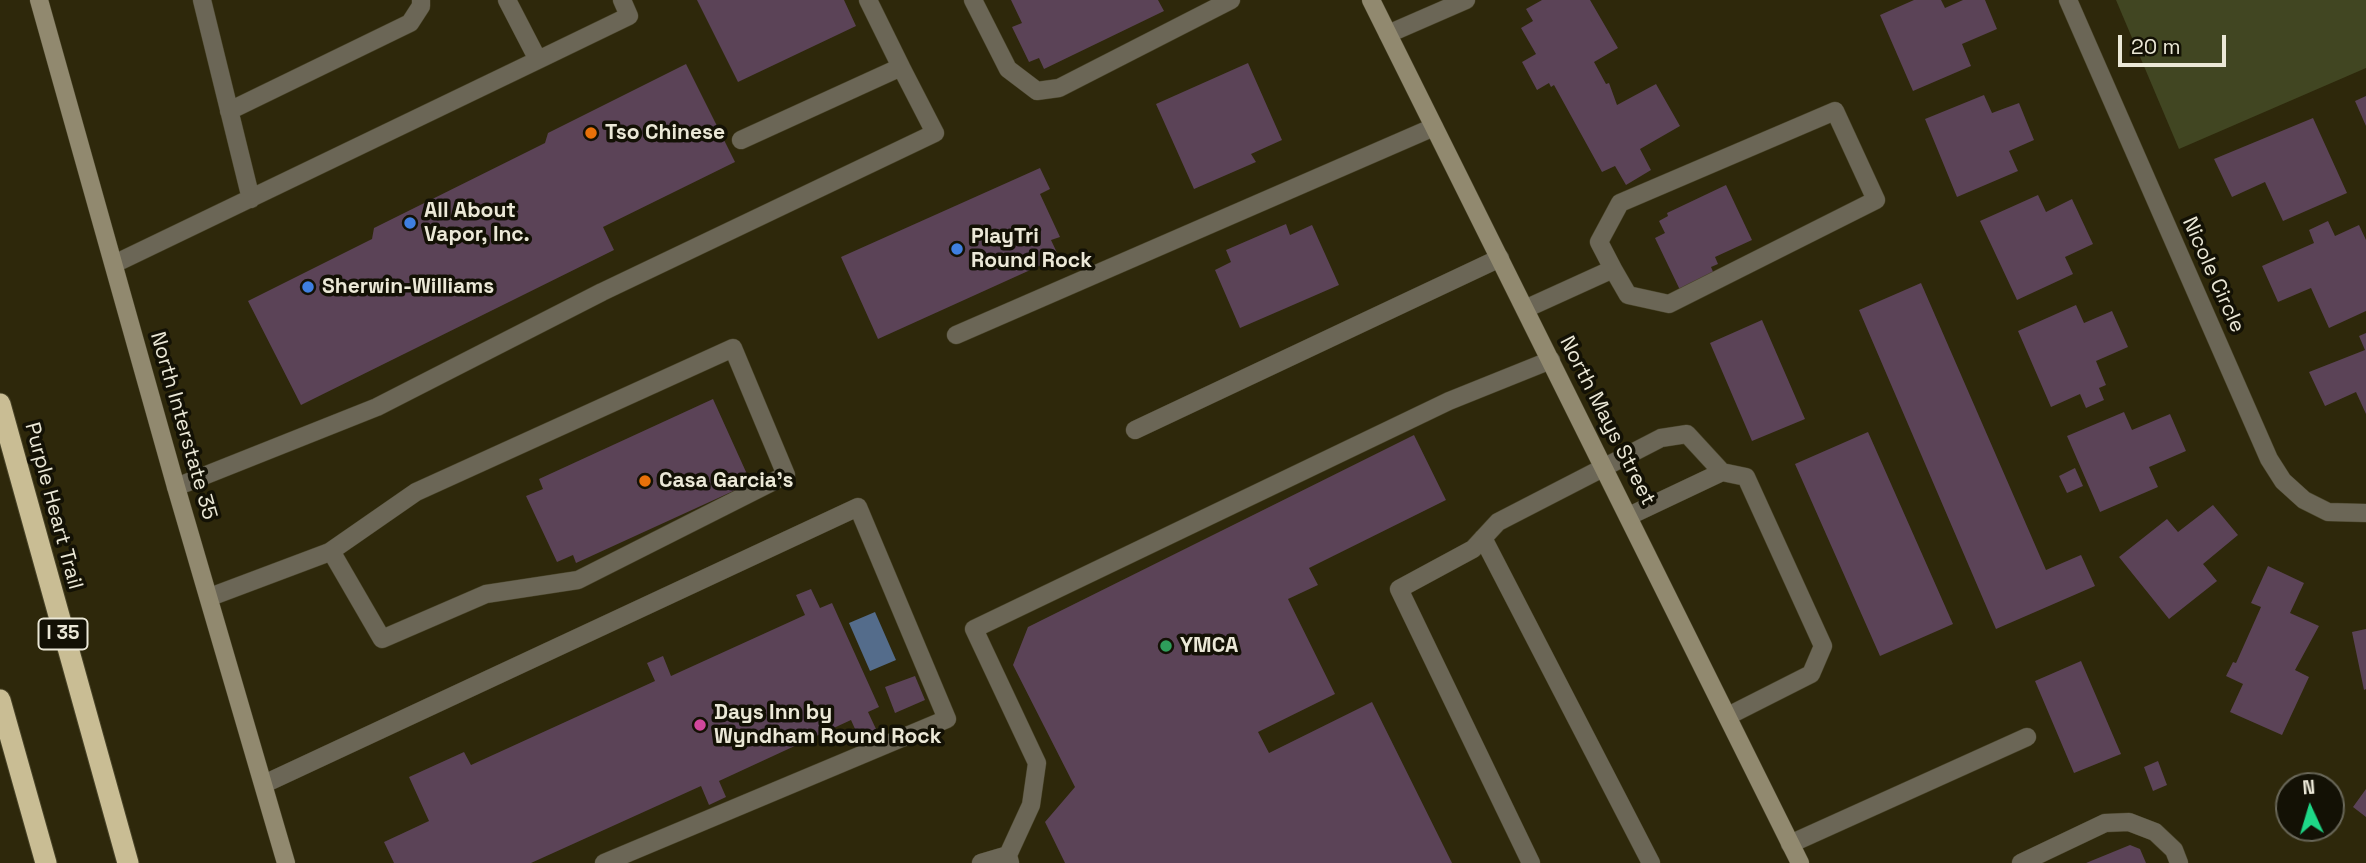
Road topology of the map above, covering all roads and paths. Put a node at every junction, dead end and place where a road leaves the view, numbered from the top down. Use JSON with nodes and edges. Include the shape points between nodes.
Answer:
{"nodes":[{"id":1,"x":39,"y":0,"type":"edge"},
{"id":2,"x":202,"y":0,"type":"edge"},
{"id":3,"x":421,"y":0,"type":"edge"},
{"id":4,"x":507,"y":0,"type":"edge"},
{"id":5,"x":622,"y":0,"type":"edge"},
{"id":6,"x":868,"y":0,"type":"edge"},
{"id":7,"x":973,"y":0,"type":"edge"},
{"id":8,"x":1231,"y":0,"type":"edge"},
{"id":9,"x":1371,"y":0,"type":"edge"},
{"id":10,"x":1466,"y":0,"type":"edge"},
{"id":11,"x":2068,"y":0,"type":"edge"},
{"id":12,"x":1388,"y":34,"type":"junction"},
{"id":13,"x":538,"y":61,"type":"junction"},
{"id":14,"x":901,"y":67,"type":"junction"},
{"id":15,"x":229,"y":111,"type":"junction"},
{"id":16,"x":1434,"y":127,"type":"junction"},
{"id":17,"x":741,"y":140,"type":"dead end"},
{"id":18,"x":251,"y":199,"type":"junction"},
{"id":19,"x":1500,"y":258,"type":"junction"},
{"id":20,"x":114,"y":264,"type":"junction"},
{"id":21,"x":1613,"y":269,"type":"junction"},
{"id":22,"x":1525,"y":309,"type":"junction"},
{"id":23,"x":956,"y":335,"type":"dead end"},
{"id":24,"x":1551,"y":360,"type":"junction"},
{"id":25,"x":0,"y":404,"type":"edge"},
{"id":26,"x":1135,"y":430,"type":"dead end"},
{"id":27,"x":1604,"y":466,"type":"junction"},
{"id":28,"x":1722,"y":472,"type":"junction"},
{"id":29,"x":176,"y":487,"type":"junction"},
{"id":30,"x":2366,"y":513,"type":"edge"},
{"id":31,"x":1629,"y":516,"type":"junction"},
{"id":32,"x":1483,"y":538,"type":"junction"},
{"id":33,"x":331,"y":551,"type":"junction"},
{"id":34,"x":210,"y":597,"type":"junction"},
{"id":35,"x":0,"y":700,"type":"edge"},
{"id":36,"x":1728,"y":716,"type":"junction"},
{"id":37,"x":2027,"y":737,"type":"dead end"},
{"id":38,"x":264,"y":784,"type":"junction"},
{"id":39,"x":1790,"y":844,"type":"junction"},
{"id":40,"x":1009,"y":859,"type":"edge"},
{"id":41,"x":46,"y":863,"type":"edge"},
{"id":42,"x":128,"y":863,"type":"edge"},
{"id":43,"x":286,"y":863,"type":"edge"},
{"id":44,"x":604,"y":863,"type":"edge"},
{"id":45,"x":981,"y":863,"type":"edge"},
{"id":46,"x":1531,"y":863,"type":"edge"},
{"id":47,"x":1651,"y":863,"type":"edge"},
{"id":48,"x":1800,"y":863,"type":"edge"},
{"id":49,"x":2021,"y":863,"type":"edge"},
{"id":50,"x":2179,"y":863,"type":"edge"}],
"edges":[{"from":1,"to":20,"type":"main road","name":"North Interstate 35"},
{"from":2,"to":15,"type":"street"},
{"from":3,"to":15,"type":"street","via":[[410,23]]},
{"from":4,"to":13,"type":"street"},
{"from":5,"to":13,"type":"street","via":[[629,16]]},
{"from":6,"to":14,"type":"street"},
{"from":7,"to":8,"type":"street","via":[[1008,69],[1037,91],[1059,88]]},
{"from":9,"to":12,"type":"main road","name":"North Mays Street"},
{"from":10,"to":12,"type":"street"},
{"from":11,"to":30,"type":"street","name":"Nicole Circle","via":[[2269,459],[2283,481],[2304,500],[2328,512]]},
{"from":12,"to":16,"type":"main road","name":"North Mays Street"},
{"from":13,"to":18,"type":"street"},
{"from":14,"to":17,"type":"street"},
{"from":14,"to":29,"type":"street","via":[[935,133],[602,292],[377,407]]},
{"from":15,"to":18,"type":"street"},
{"from":16,"to":19,"type":"main road","name":"North Mays Street"},
{"from":16,"to":23,"type":"street"},
{"from":18,"to":20,"type":"street"},
{"from":19,"to":22,"type":"main road","name":"North Mays Street"},
{"from":19,"to":26,"type":"street"},
{"from":20,"to":29,"type":"main road","name":"North Interstate 35"},
{"from":21,"to":21,"type":"street","via":[[1599,242],[1620,203],[1835,111],[1876,200],[1669,304],[1628,295]]},
{"from":21,"to":22,"type":"street"},
{"from":22,"to":24,"type":"main road","name":"North Mays Street"},
{"from":24,"to":27,"type":"main road","name":"North Mays Street"},
{"from":24,"to":40,"type":"street","via":[[1449,401],[974,629],[1037,762],[1031,806]]},
{"from":25,"to":42,"type":"highway","name":"Purple Heart Trail","number":"I 35"},
{"from":27,"to":28,"type":"street","via":[[1661,438],[1687,434]]},
{"from":27,"to":31,"type":"main road","name":"North Mays Street"},
{"from":27,"to":32,"type":"street","via":[[1498,522]]},
{"from":28,"to":31,"type":"street"},
{"from":28,"to":36,"type":"street","via":[[1746,477],[1823,646],[1811,674]]},
{"from":29,"to":34,"type":"main road","name":"North Interstate 35"},
{"from":31,"to":36,"type":"main road","name":"North Mays Street"},
{"from":32,"to":46,"type":"street","via":[[1473,549],[1399,589]]},
{"from":32,"to":47,"type":"street"},
{"from":33,"to":33,"type":"street","via":[[382,639],[486,594],[578,580],[786,475],[733,348],[416,492]]},
{"from":33,"to":34,"type":"street"},
{"from":34,"to":38,"type":"main road","name":"North Interstate 35"},
{"from":35,"to":41,"type":"highway"},
{"from":36,"to":39,"type":"main road","name":"North Mays Street"},
{"from":37,"to":39,"type":"street"},
{"from":38,"to":43,"type":"main road","name":"North Interstate 35"},
{"from":38,"to":44,"type":"street","via":[[858,507],[947,719]]},
{"from":39,"to":48,"type":"main road","name":"North Mays Street"},
{"from":40,"to":45,"type":"street"},
{"from":49,"to":50,"type":"street","via":[[2105,823],[2129,822],[2155,832],[2174,850]]}]}
